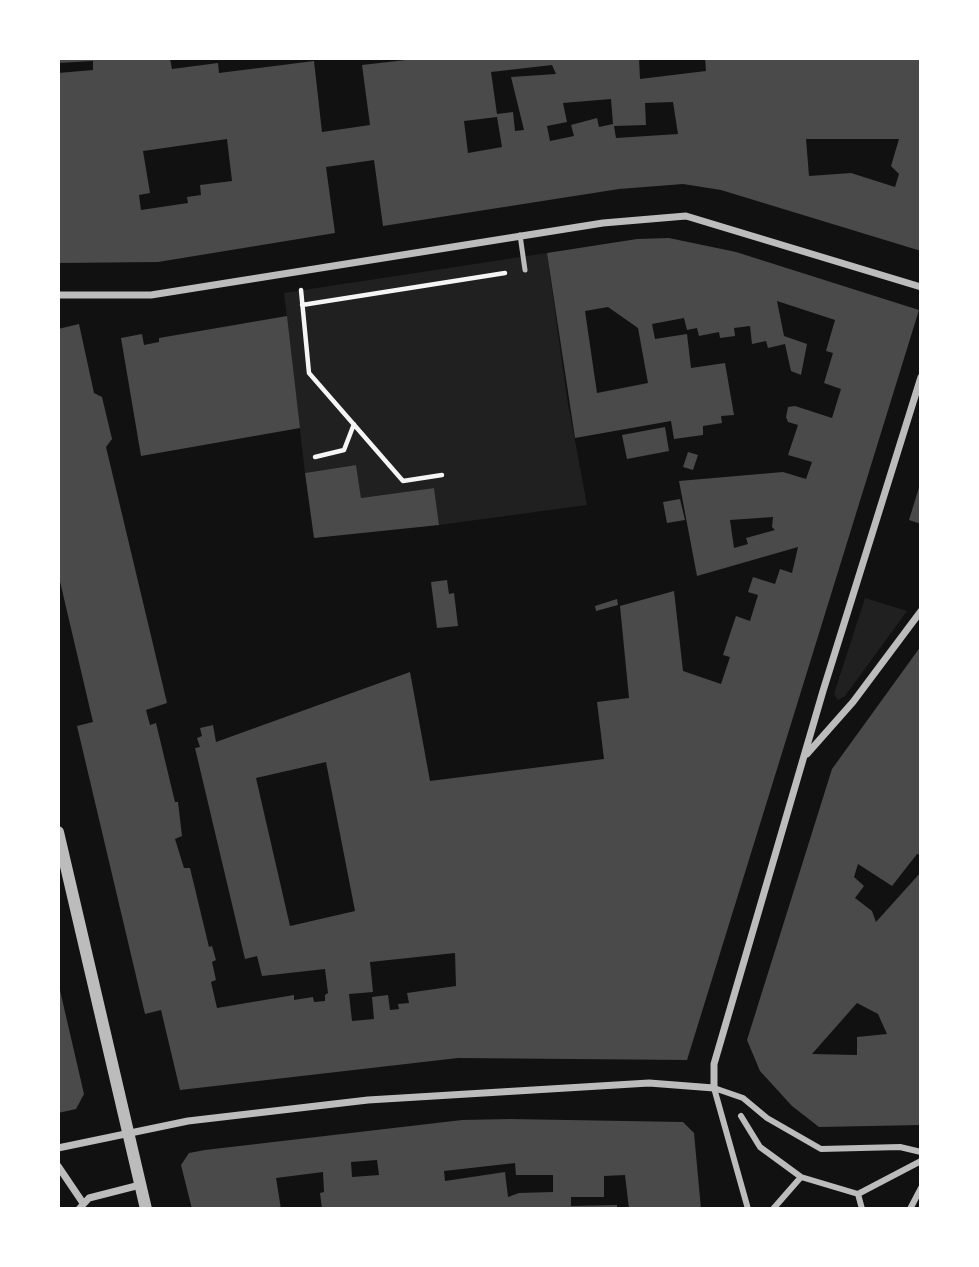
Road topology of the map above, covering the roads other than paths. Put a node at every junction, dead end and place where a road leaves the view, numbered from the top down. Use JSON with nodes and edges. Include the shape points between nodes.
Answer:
{"nodes":[{"id":1,"x":520,"y":235,"type":"junction"},
{"id":2,"x":525,"y":270,"type":"road end"},
{"id":3,"x":921,"y":287,"type":"edge"},
{"id":4,"x":58,"y":295,"type":"edge"},
{"id":5,"x":921,"y":377,"type":"edge"},
{"id":6,"x":921,"y":611,"type":"edge"},
{"id":7,"x":804,"y":757,"type":"junction"},
{"id":8,"x":58,"y":832,"type":"edge"},
{"id":9,"x":714,"y":1088,"type":"junction"},
{"id":10,"x":741,"y":1116,"type":"dead end"},
{"id":11,"x":129,"y":1133,"type":"junction"},
{"id":12,"x":58,"y":1148,"type":"edge"},
{"id":13,"x":921,"y":1152,"type":"edge"},
{"id":14,"x":921,"y":1161,"type":"edge"},
{"id":15,"x":58,"y":1166,"type":"edge"},
{"id":16,"x":801,"y":1177,"type":"junction"},
{"id":17,"x":140,"y":1185,"type":"junction"},
{"id":18,"x":921,"y":1188,"type":"edge"},
{"id":19,"x":858,"y":1195,"type":"junction"},
{"id":20,"x":81,"y":1206,"type":"edge"},
{"id":21,"x":146,"y":1209,"type":"edge"},
{"id":22,"x":748,"y":1209,"type":"edge"},
{"id":23,"x":773,"y":1209,"type":"edge"},
{"id":24,"x":862,"y":1209,"type":"edge"},
{"id":25,"x":911,"y":1209,"type":"edge"}],
"edges":[{"from":1,"to":2,"type":"lane"},
{"from":1,"to":3,"type":"street","via":[[687,216]]},
{"from":1,"to":4,"type":"street","via":[[151,295]]},
{"from":5,"to":7,"type":"street"},
{"from":6,"to":7,"type":"street","via":[[853,702]]},
{"from":7,"to":9,"type":"street","via":[[714,1065]]},
{"from":8,"to":11,"type":"street"},
{"from":9,"to":11,"type":"street","via":[[649,1083],[368,1100],[188,1121]]},
{"from":9,"to":13,"type":"street","via":[[747,1100],[821,1149],[900,1147]]},
{"from":9,"to":22,"type":"street"},
{"from":10,"to":16,"type":"street","via":[[760,1147]]},
{"from":11,"to":12,"type":"street"},
{"from":11,"to":17,"type":"street"},
{"from":14,"to":19,"type":"street"},
{"from":15,"to":20,"type":"street"},
{"from":16,"to":19,"type":"street"},
{"from":16,"to":23,"type":"street"},
{"from":17,"to":20,"type":"street"},
{"from":17,"to":21,"type":"street"},
{"from":18,"to":25,"type":"street"},
{"from":19,"to":24,"type":"street"}]}
